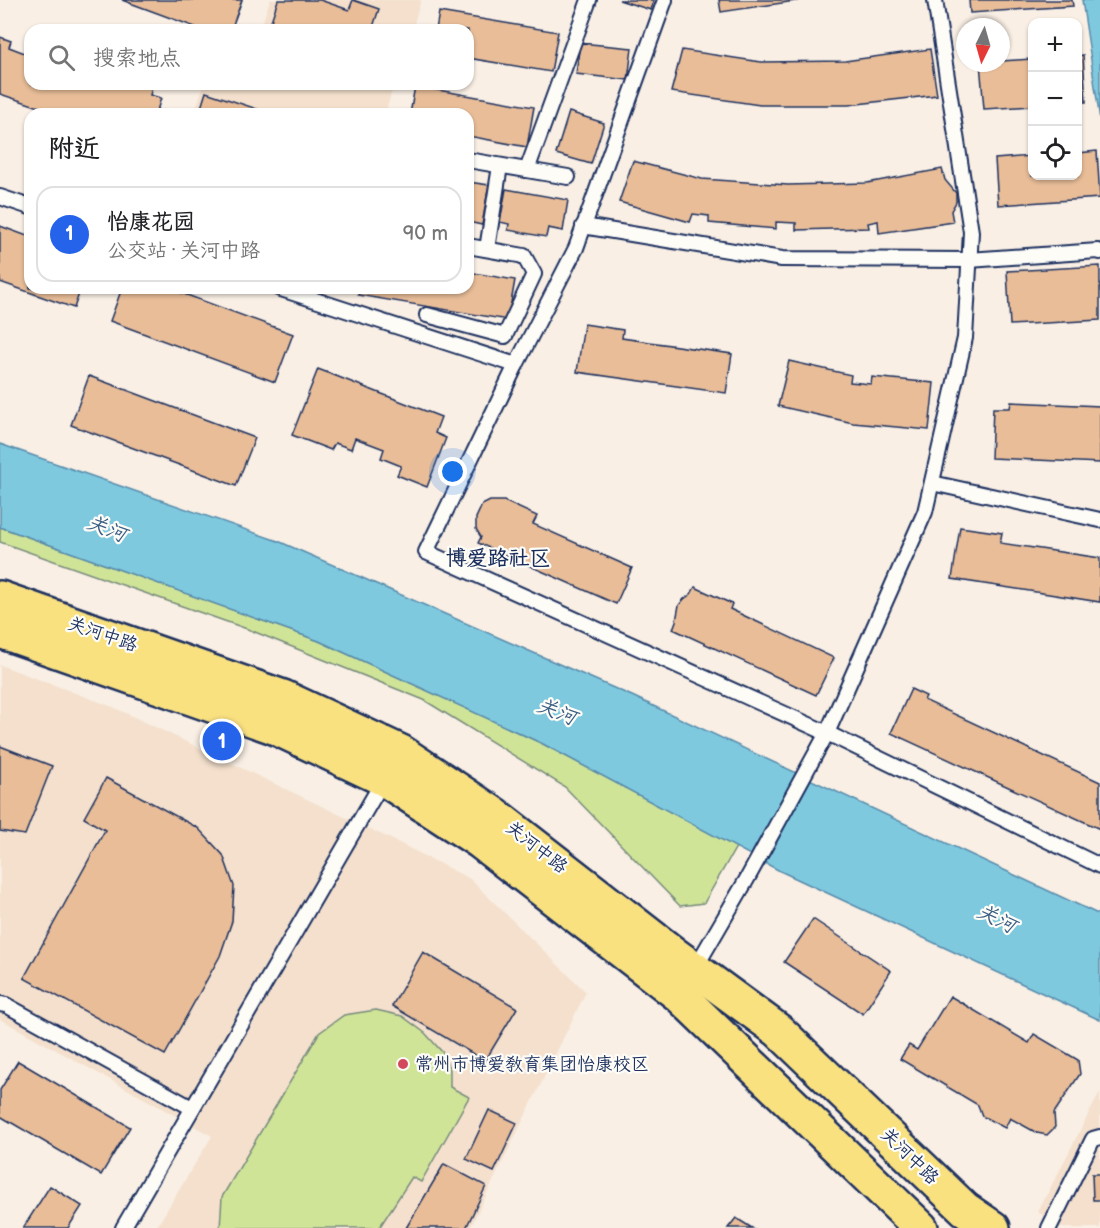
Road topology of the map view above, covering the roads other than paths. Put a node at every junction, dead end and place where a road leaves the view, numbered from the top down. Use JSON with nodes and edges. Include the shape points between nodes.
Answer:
{"nodes":[{"id":1,"x":589,"y":0,"type":"edge"},
{"id":2,"x":665,"y":0,"type":"edge"},
{"id":3,"x":935,"y":0,"type":"edge"},
{"id":4,"x":474,"y":161,"type":"edge"},
{"id":5,"x":501,"y":166,"type":"junction"},
{"id":6,"x":527,"y":170,"type":"junction"},
{"id":7,"x":568,"y":177,"type":"dead end"},
{"id":8,"x":0,"y":197,"type":"edge"},
{"id":9,"x":24,"y":205,"type":"edge"},
{"id":10,"x":583,"y":226,"type":"junction"},
{"id":11,"x":474,"y":247,"type":"edge"},
{"id":12,"x":488,"y":249,"type":"junction"},
{"id":13,"x":1100,"y":252,"type":"edge"},
{"id":14,"x":969,"y":260,"type":"junction"},
{"id":15,"x":297,"y":294,"type":"edge"},
{"id":16,"x":427,"y":315,"type":"dead end"},
{"id":17,"x":516,"y":365,"type":"junction"},
{"id":18,"x":932,"y":483,"type":"junction"},
{"id":19,"x":1100,"y":520,"type":"edge"},
{"id":20,"x":0,"y":598,"type":"edge"},
{"id":21,"x":0,"y":632,"type":"edge"},
{"id":22,"x":827,"y":733,"type":"junction"},
{"id":23,"x":392,"y":766,"type":"junction"},
{"id":24,"x":1100,"y":866,"type":"edge"},
{"id":25,"x":687,"y":983,"type":"junction"},
{"id":26,"x":0,"y":1004,"type":"edge"},
{"id":27,"x":192,"y":1108,"type":"junction"},
{"id":28,"x":1100,"y":1137,"type":"edge"},
{"id":29,"x":123,"y":1228,"type":"edge"},
{"id":30,"x":921,"y":1228,"type":"edge"},
{"id":31,"x":993,"y":1228,"type":"edge"},
{"id":32,"x":1049,"y":1228,"type":"edge"}],
"edges":[{"from":1,"to":6,"type":"lane"},
{"from":2,"to":10,"type":"lane"},
{"from":3,"to":14,"type":"lane","via":[[971,232]]},
{"from":4,"to":5,"type":"lane"},
{"from":5,"to":6,"type":"lane"},
{"from":5,"to":12,"type":"lane"},
{"from":6,"to":7,"type":"lane"},
{"from":8,"to":9,"type":"lane"},
{"from":10,"to":14,"type":"lane","via":[[782,259]]},
{"from":10,"to":17,"type":"lane","via":[[576,248]]},
{"from":11,"to":12,"type":"lane"},
{"from":12,"to":16,"type":"lane","via":[[524,256],[534,274],[505,336]]},
{"from":13,"to":14,"type":"lane"},
{"from":14,"to":18,"type":"lane","via":[[965,338]]},
{"from":15,"to":17,"type":"lane"},
{"from":17,"to":22,"type":"lane","via":[[426,552]]},
{"from":18,"to":19,"type":"lane"},
{"from":18,"to":22,"type":"lane","via":[[926,512]]},
{"from":20,"to":23,"type":"main road","name":"关河中路","via":[[283,697]]},
{"from":21,"to":23,"type":"main road","name":"关河中路"},
{"from":22,"to":24,"type":"lane"},
{"from":22,"to":25,"type":"lane"},
{"from":23,"to":25,"type":"main road","name":"关河中路","via":[[494,814]]},
{"from":23,"to":27,"type":"lane"},
{"from":25,"to":30,"type":"main road","name":"关河中路"},
{"from":25,"to":31,"type":"main road","name":"关河中路","via":[[779,1031],[962,1214]]},
{"from":26,"to":27,"type":"lane"},
{"from":27,"to":29,"type":"lane"},
{"from":28,"to":32,"type":"lane","via":[[1093,1139]]}]}
